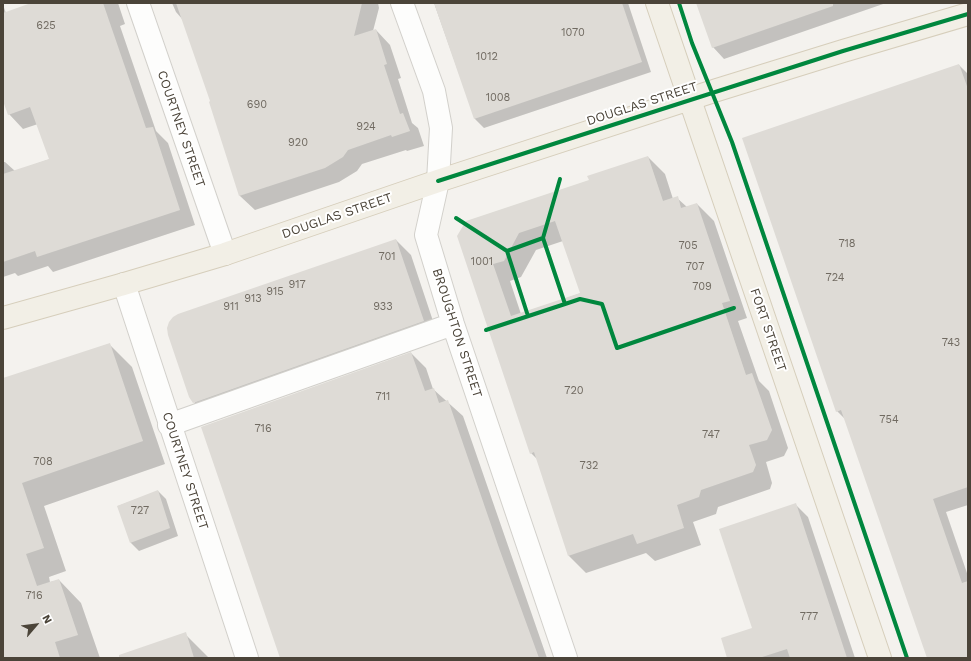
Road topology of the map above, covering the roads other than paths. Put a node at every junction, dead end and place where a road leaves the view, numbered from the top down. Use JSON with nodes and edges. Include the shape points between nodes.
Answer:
{"nodes":[{"id":1,"x":138,"y":3,"type":"edge"},
{"id":2,"x":402,"y":3,"type":"edge"},
{"id":3,"x":657,"y":3,"type":"edge"},
{"id":4,"x":968,"y":14,"type":"edge"},
{"id":5,"x":690,"y":100,"type":"junction"},
{"id":6,"x":438,"y":181,"type":"junction"},
{"id":7,"x":225,"y":254,"type":"junction"},
{"id":8,"x":124,"y":284,"type":"junction"},
{"id":9,"x":3,"y":318,"type":"edge"},
{"id":10,"x":453,"y":324,"type":"junction"},
{"id":11,"x":169,"y":425,"type":"junction"},
{"id":12,"x":247,"y":658,"type":"edge"},
{"id":13,"x":566,"y":658,"type":"edge"},
{"id":14,"x":880,"y":658,"type":"edge"}],
"edges":[{"from":1,"to":7,"type":"street","name":"COURTNEY STREET"},
{"from":2,"to":6,"type":"street","name":"BROUGHTON STREET","via":[[434,91],[441,128]]},
{"from":3,"to":5,"type":"main road","name":"FORT STREET"},
{"from":4,"to":5,"type":"main road","name":"DOUGLAS STREET"},
{"from":5,"to":6,"type":"main road","name":"DOUGLAS STREET"},
{"from":5,"to":14,"type":"main road","name":"FORT STREET"},
{"from":6,"to":7,"type":"main road","name":"DOUGLAS STREET"},
{"from":6,"to":10,"type":"street","name":"BROUGHTON STREET","via":[[426,235]]},
{"from":7,"to":8,"type":"main road","name":"DOUGLAS STREET"},
{"from":8,"to":9,"type":"main road","name":"DOUGLAS STREET"},
{"from":8,"to":11,"type":"street","name":"COURTNEY STREET"},
{"from":10,"to":11,"type":"street"},
{"from":10,"to":13,"type":"street","name":"BROUGHTON STREET"},
{"from":11,"to":12,"type":"street","name":"COURTNEY STREET"}]}
